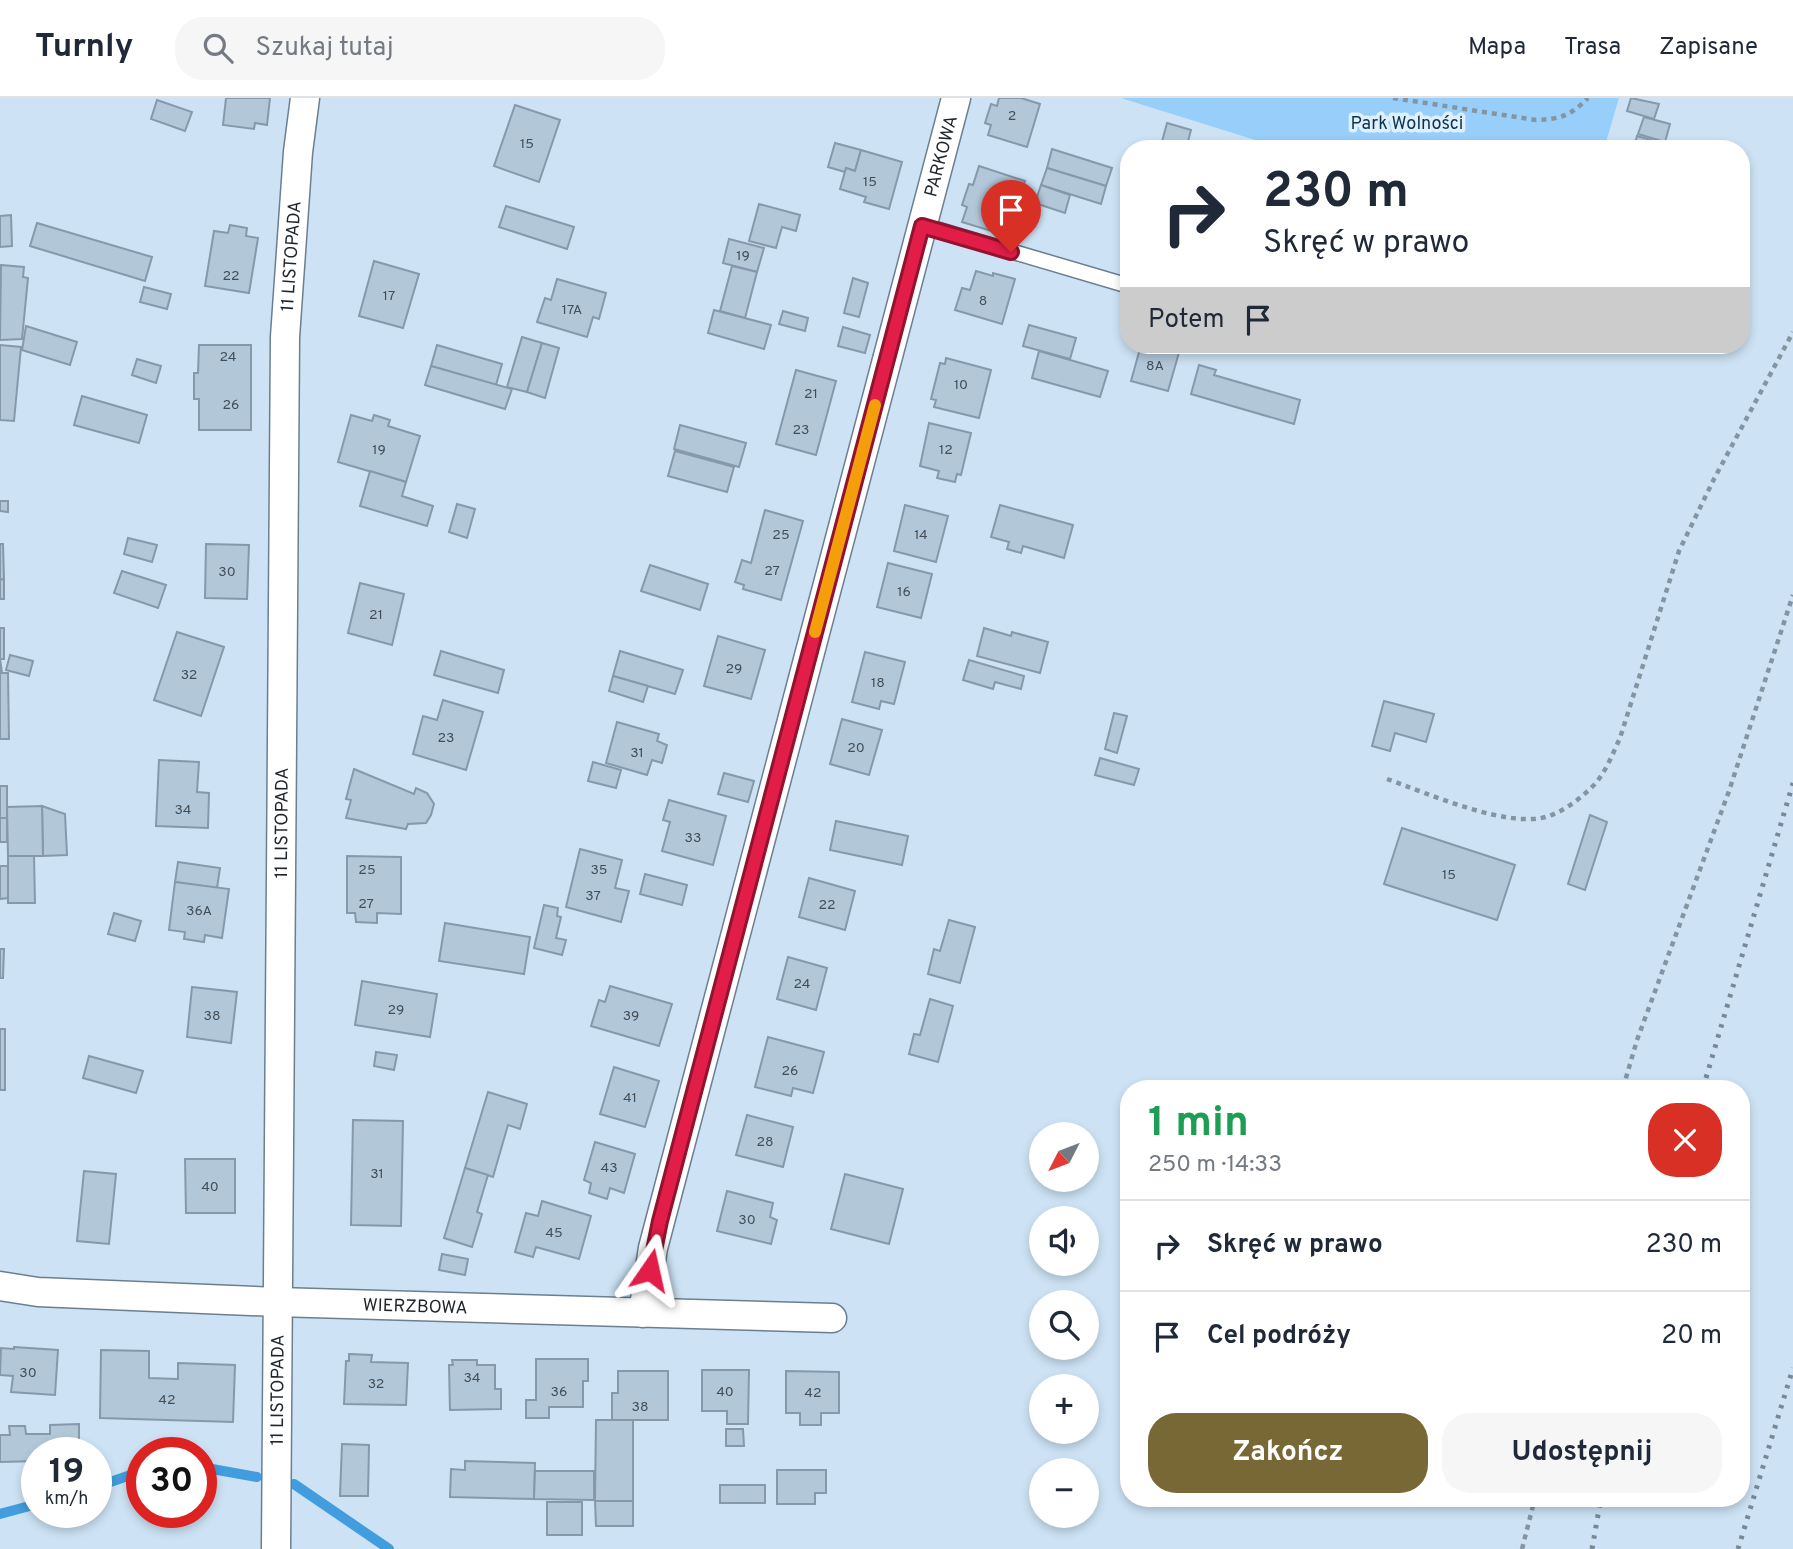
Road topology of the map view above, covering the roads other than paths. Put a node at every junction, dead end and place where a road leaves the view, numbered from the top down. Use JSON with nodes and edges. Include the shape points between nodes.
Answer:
{"nodes":[{"id":1,"x":304,"y":98,"type":"edge"},
{"id":2,"x":956,"y":98,"type":"edge"},
{"id":3,"x":922,"y":226,"type":"junction"},
{"id":4,"x":1120,"y":283,"type":"edge"},
{"id":5,"x":0,"y":1286,"type":"edge"},
{"id":6,"x":277,"y":1302,"type":"junction"},
{"id":7,"x":643,"y":1313,"type":"junction"},
{"id":8,"x":832,"y":1318,"type":"dead end"},
{"id":9,"x":276,"y":1549,"type":"edge"}],
"edges":[{"from":1,"to":6,"type":"street","name":"11 LISTOPADA","via":[[285,337]]},
{"from":2,"to":3,"type":"street","name":"PARKOWA"},
{"from":3,"to":4,"type":"lane"},
{"from":3,"to":7,"type":"street","name":"PARKOWA","via":[[653,1248]]},
{"from":5,"to":6,"type":"street","name":"WIERZBOWA","via":[[38,1292]]},
{"from":6,"to":7,"type":"street","name":"WIERZBOWA"},
{"from":6,"to":9,"type":"street","name":"11 LISTOPADA"},
{"from":7,"to":8,"type":"street","name":"WIERZBOWA"}]}
